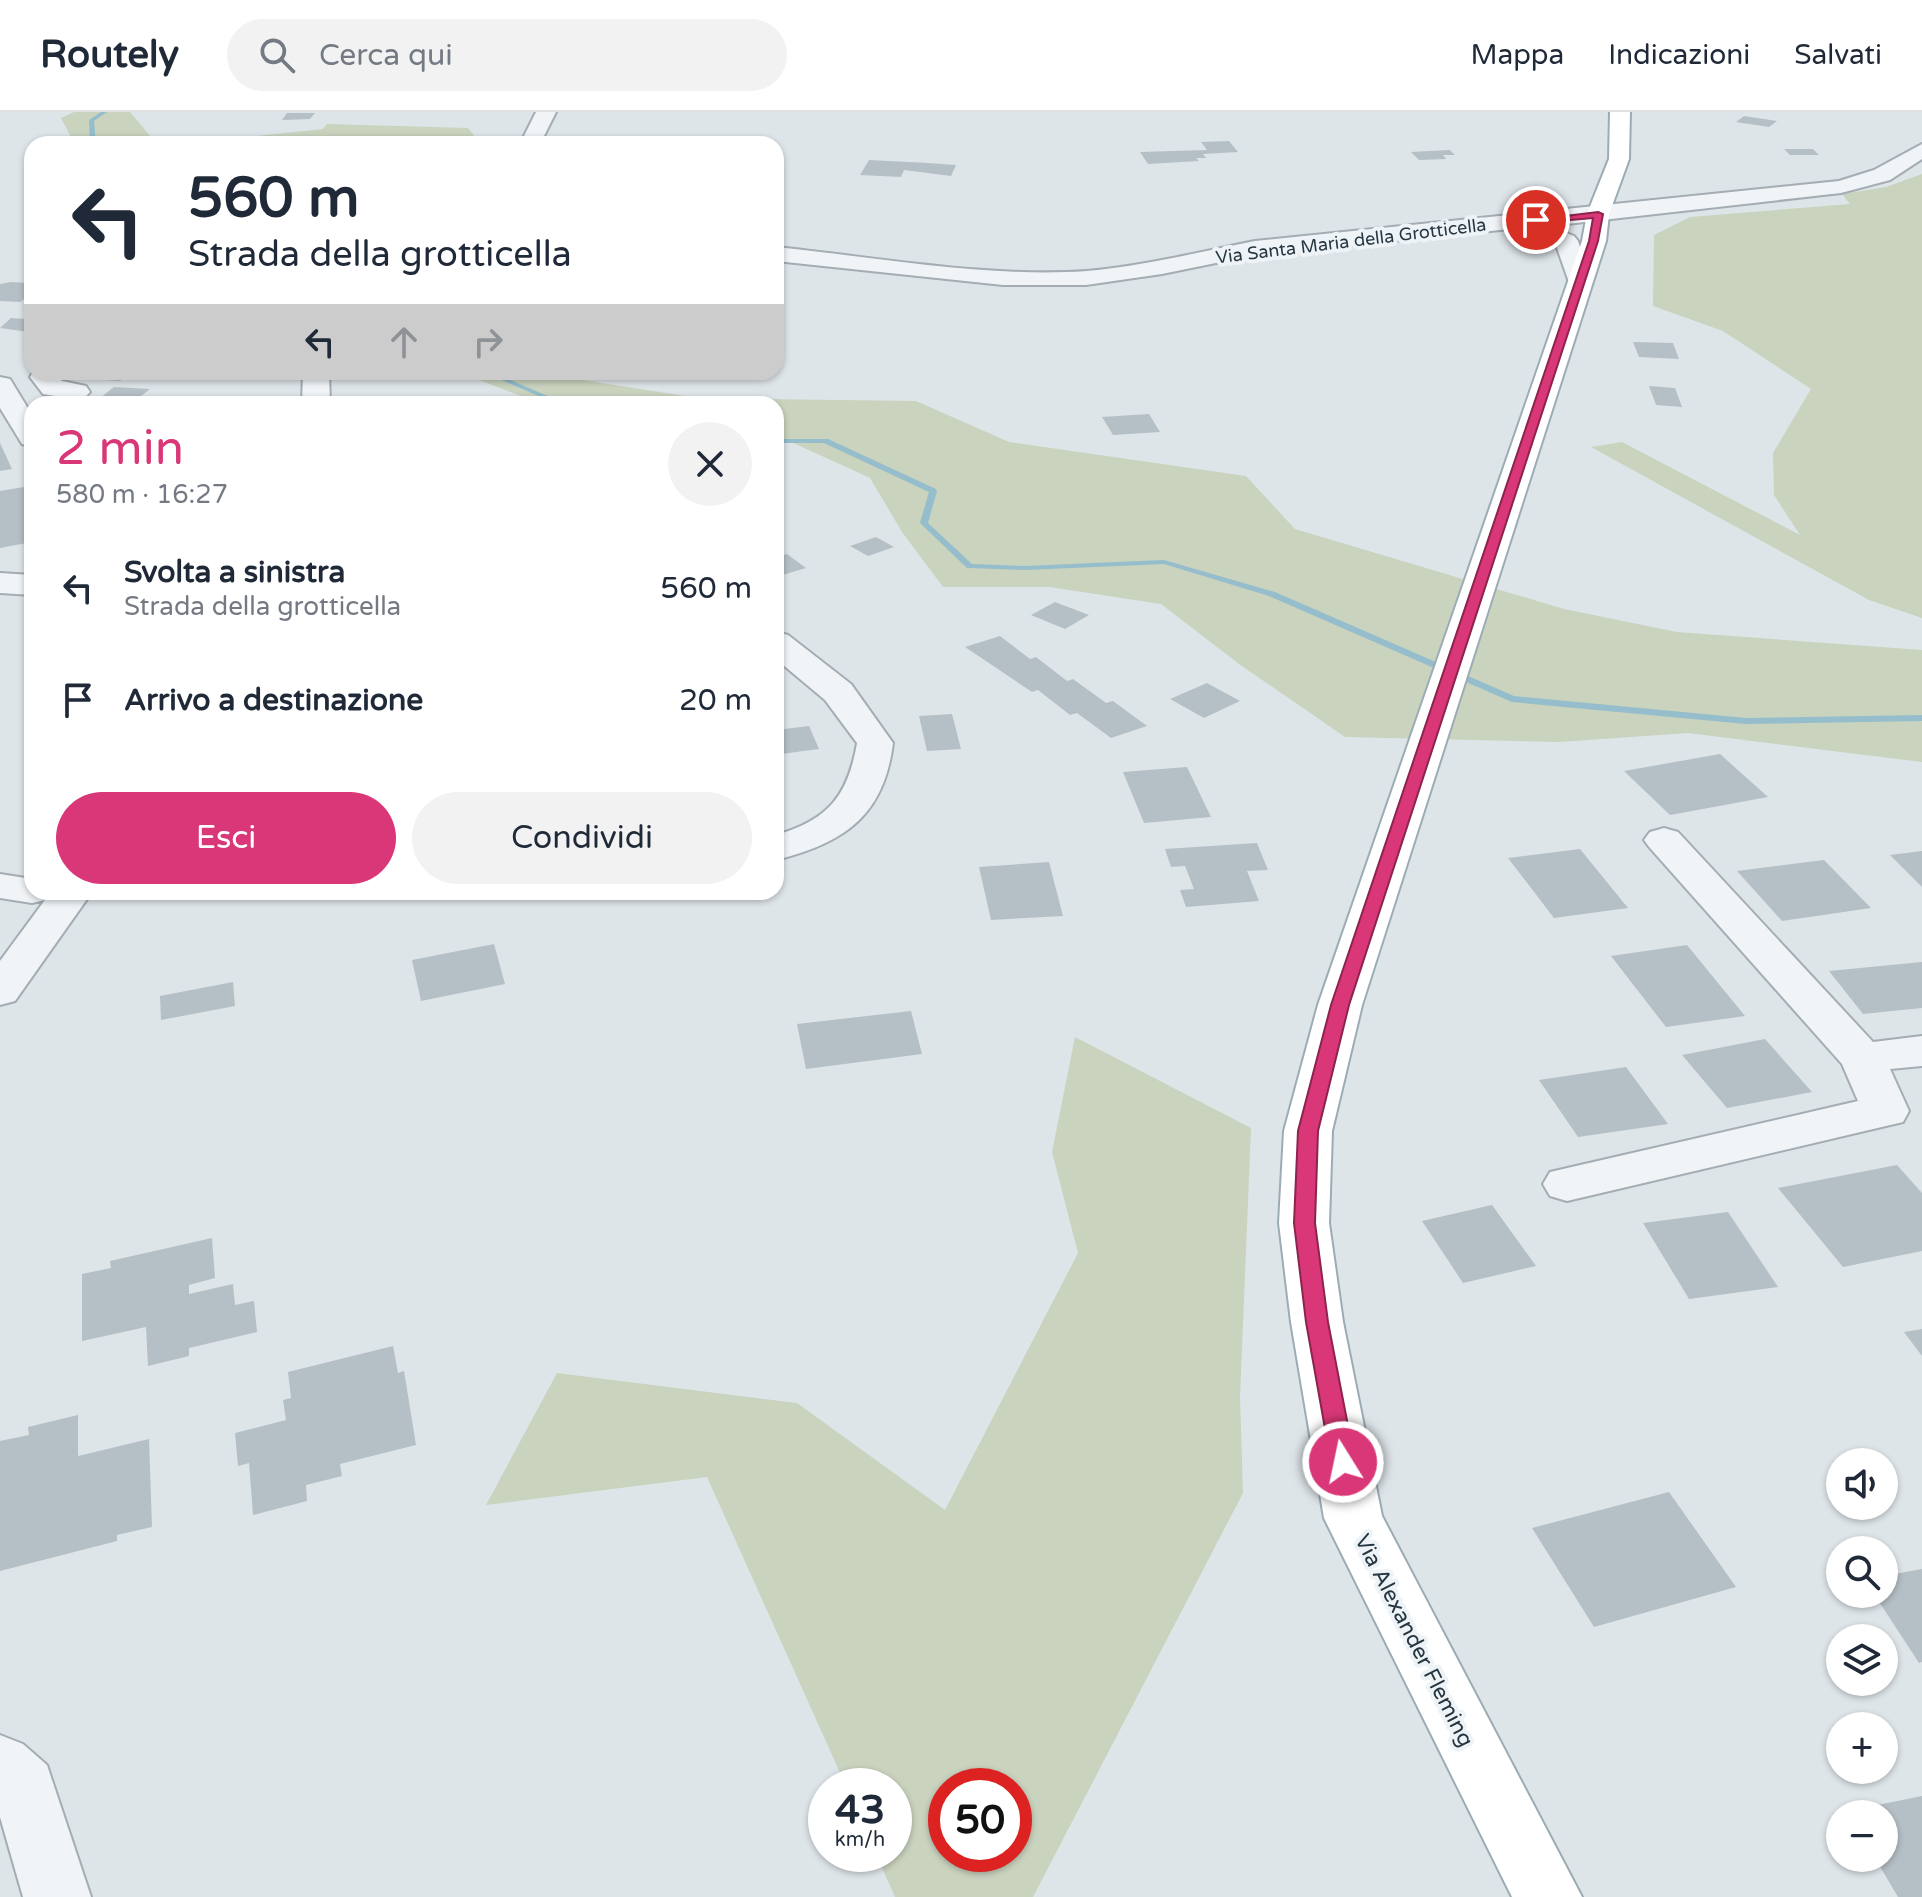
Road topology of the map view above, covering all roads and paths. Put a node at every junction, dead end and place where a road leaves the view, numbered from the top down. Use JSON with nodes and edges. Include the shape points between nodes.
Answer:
{"nodes":[{"id":1,"x":546,"y":112,"type":"edge"},
{"id":2,"x":1620,"y":112,"type":"edge"},
{"id":3,"x":534,"y":136,"type":"edge"},
{"id":4,"x":1922,"y":150,"type":"edge"},
{"id":5,"x":1617,"y":163,"type":"junction"},
{"id":6,"x":1713,"y":200,"type":"junction"},
{"id":7,"x":1673,"y":205,"type":"junction"},
{"id":8,"x":1598,"y":214,"type":"junction"},
{"id":9,"x":1496,"y":224,"type":"junction"},
{"id":10,"x":1594,"y":241,"type":"junction"},
{"id":11,"x":784,"y":255,"type":"edge"},
{"id":12,"x":1579,"y":280,"type":"junction"},
{"id":13,"x":46,"y":380,"type":"edge"},
{"id":14,"x":0,"y":385,"type":"edge"},
{"id":15,"x":72,"y":396,"type":"edge"},
{"id":16,"x":24,"y":421,"type":"edge"},
{"id":17,"x":0,"y":583,"type":"edge"},
{"id":18,"x":24,"y":584,"type":"edge"},
{"id":19,"x":784,"y":648,"type":"edge"},
{"id":20,"x":1664,"y":840,"type":"dead end"},
{"id":21,"x":784,"y":845,"type":"edge"},
{"id":22,"x":0,"y":886,"type":"edge"},
{"id":23,"x":24,"y":889,"type":"edge"},
{"id":24,"x":48,"y":900,"type":"edge"},
{"id":25,"x":0,"y":991,"type":"edge"},
{"id":26,"x":1922,"y":1051,"type":"edge"},
{"id":27,"x":1862,"y":1058,"type":"junction"},
{"id":28,"x":1567,"y":1184,"type":"dead end"},
{"id":29,"x":0,"y":1765,"type":"edge"},
{"id":30,"x":57,"y":1897,"type":"edge"},
{"id":31,"x":1548,"y":1897,"type":"edge"}],
"edges":[{"from":1,"to":3,"type":"street"},
{"from":2,"to":5,"type":"main road","name":"Via Alexander Fleming"},
{"from":4,"to":6,"type":"street","via":[[1882,175],[1841,187]]},
{"from":5,"to":6,"type":"street","via":[[1635,186],[1672,199]]},
{"from":5,"to":8,"type":"main road","name":"Via Alexander Fleming"},
{"from":5,"to":9,"type":"street","via":[[1570,205]]},
{"from":6,"to":7,"type":"street"},
{"from":7,"to":8,"type":"street"},
{"from":7,"to":10,"type":"street","via":[[1622,220]]},
{"from":8,"to":9,"type":"street"},
{"from":8,"to":10,"type":"main road","name":"Via Alexander Fleming"},
{"from":9,"to":11,"type":"street","name":"Via Santa Maria della Grotticella","via":[[1255,248],[1134,272],[1049,280]]},
{"from":9,"to":12,"type":"street","via":[[1543,231],[1566,241]]},
{"from":10,"to":12,"type":"main road","name":"Via Alexander Fleming"},
{"from":12,"to":31,"type":"main road","name":"Via Alexander Fleming","via":[[1340,1005],[1308,1131],[1304,1223],[1353,1518]]},
{"from":13,"to":15,"type":"street","via":[[53,388],[76,392]]},
{"from":14,"to":16,"type":"street"},
{"from":17,"to":18,"type":"street"},
{"from":19,"to":21,"type":"street","via":[[838,692],[875,743],[866,788],[848,815]]},
{"from":20,"to":27,"type":"street"},
{"from":22,"to":23,"type":"street"},
{"from":24,"to":25,"type":"street"},
{"from":26,"to":27,"type":"street"},
{"from":27,"to":28,"type":"street","via":[[1886,1111]]},
{"from":29,"to":30,"type":"street","via":[[24,1787]]}]}
